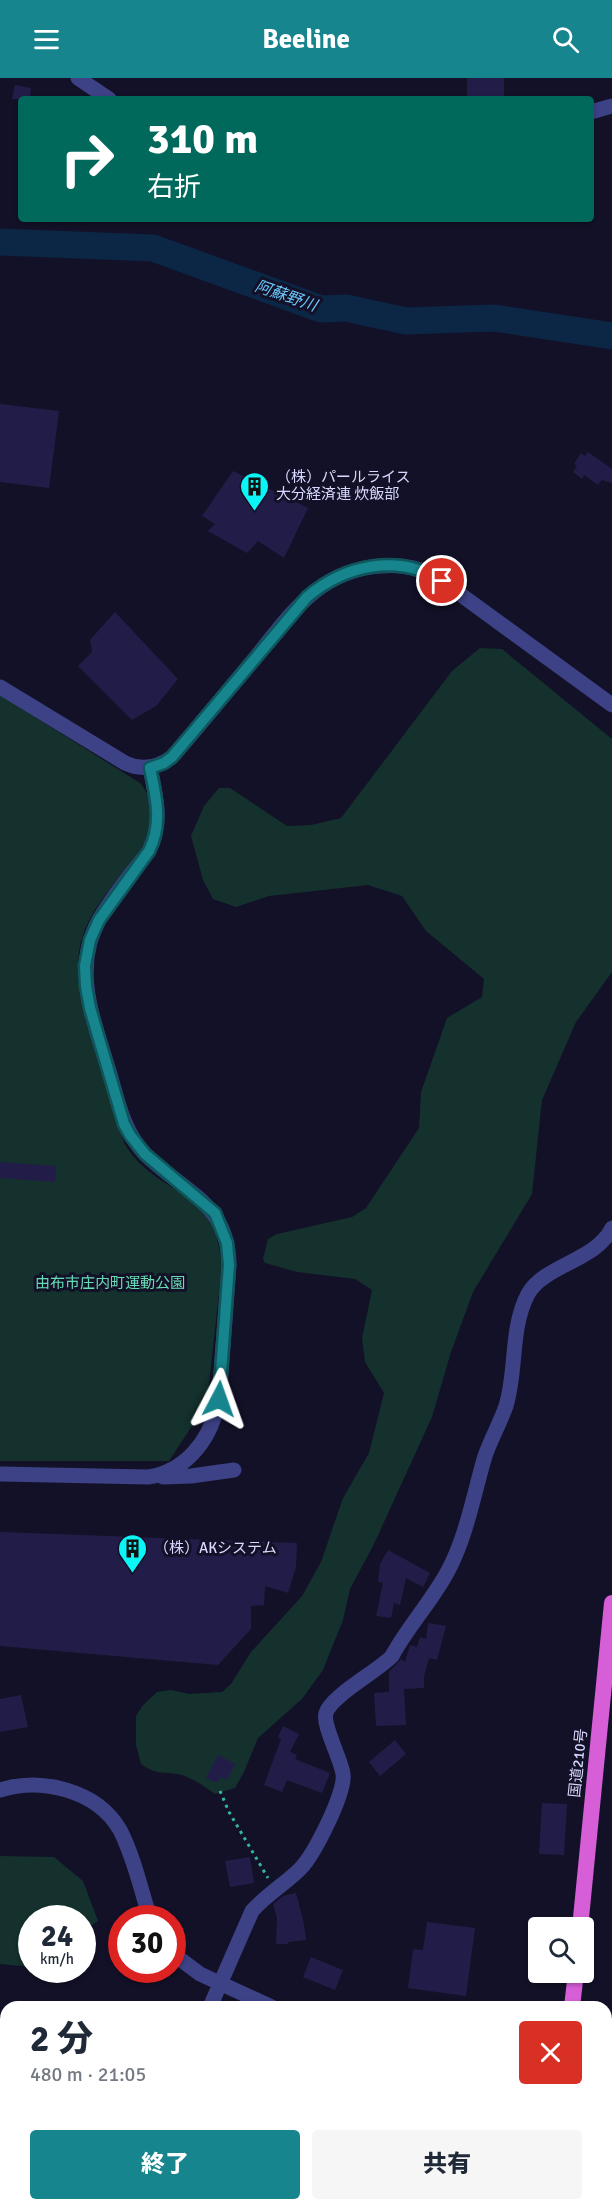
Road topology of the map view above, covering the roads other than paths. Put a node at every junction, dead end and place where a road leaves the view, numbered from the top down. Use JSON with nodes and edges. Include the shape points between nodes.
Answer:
{"nodes":[{"id":1,"x":78,"y":78,"type":"edge"},
{"id":2,"x":105,"y":96,"type":"edge"},
{"id":3,"x":612,"y":105,"type":"edge"},
{"id":4,"x":594,"y":111,"type":"edge"},
{"id":5,"x":0,"y":687,"type":"edge"},
{"id":6,"x":612,"y":705,"type":"edge"},
{"id":7,"x":150,"y":768,"type":"junction"},
{"id":8,"x":612,"y":1228,"type":"edge"},
{"id":9,"x":234,"y":1470,"type":"dead end"},
{"id":10,"x":0,"y":1474,"type":"edge"},
{"id":11,"x":148,"y":1477,"type":"junction"},
{"id":12,"x":612,"y":1603,"type":"edge"},
{"id":13,"x":0,"y":1790,"type":"edge"},
{"id":14,"x":146,"y":1905,"type":"edge"},
{"id":15,"x":581,"y":1917,"type":"edge"},
{"id":16,"x":186,"y":1964,"type":"edge"},
{"id":17,"x":219,"y":1983,"type":"junction"},
{"id":18,"x":575,"y":1983,"type":"edge"},
{"id":19,"x":212,"y":2001,"type":"edge"},
{"id":20,"x":259,"y":2001,"type":"edge"},
{"id":21,"x":573,"y":2001,"type":"edge"}],
"edges":[{"from":1,"to":2,"type":"street"},
{"from":3,"to":4,"type":"street"},
{"from":5,"to":7,"type":"street","via":[[111,756],[130,765]]},
{"from":6,"to":7,"type":"street","via":[[434,576],[406,566],[372,567],[339,575],[307,597],[172,757]]},
{"from":7,"to":11,"type":"street","via":[[158,818],[153,842],[94,930],[85,966],[87,995],[127,1130],[145,1154],[215,1213],[227,1243],[229,1265],[219,1399],[214,1418],[187,1460],[167,1473]]},
{"from":8,"to":17,"type":"street","via":[[600,1245],[541,1280],[527,1296],[518,1324],[505,1408],[488,1447],[454,1557],[392,1656],[327,1709],[326,1720],[344,1777],[330,1818],[303,1866],[252,1911]]},
{"from":9,"to":11,"type":"street"},
{"from":10,"to":11,"type":"street"},
{"from":12,"to":15,"type":"highway","name":"国道210号"},
{"from":13,"to":14,"type":"street","via":[[53,1787],[87,1799],[108,1815],[122,1835]]},
{"from":16,"to":17,"type":"street"},
{"from":17,"to":19,"type":"street"},
{"from":17,"to":20,"type":"street"},
{"from":18,"to":21,"type":"highway"}]}
